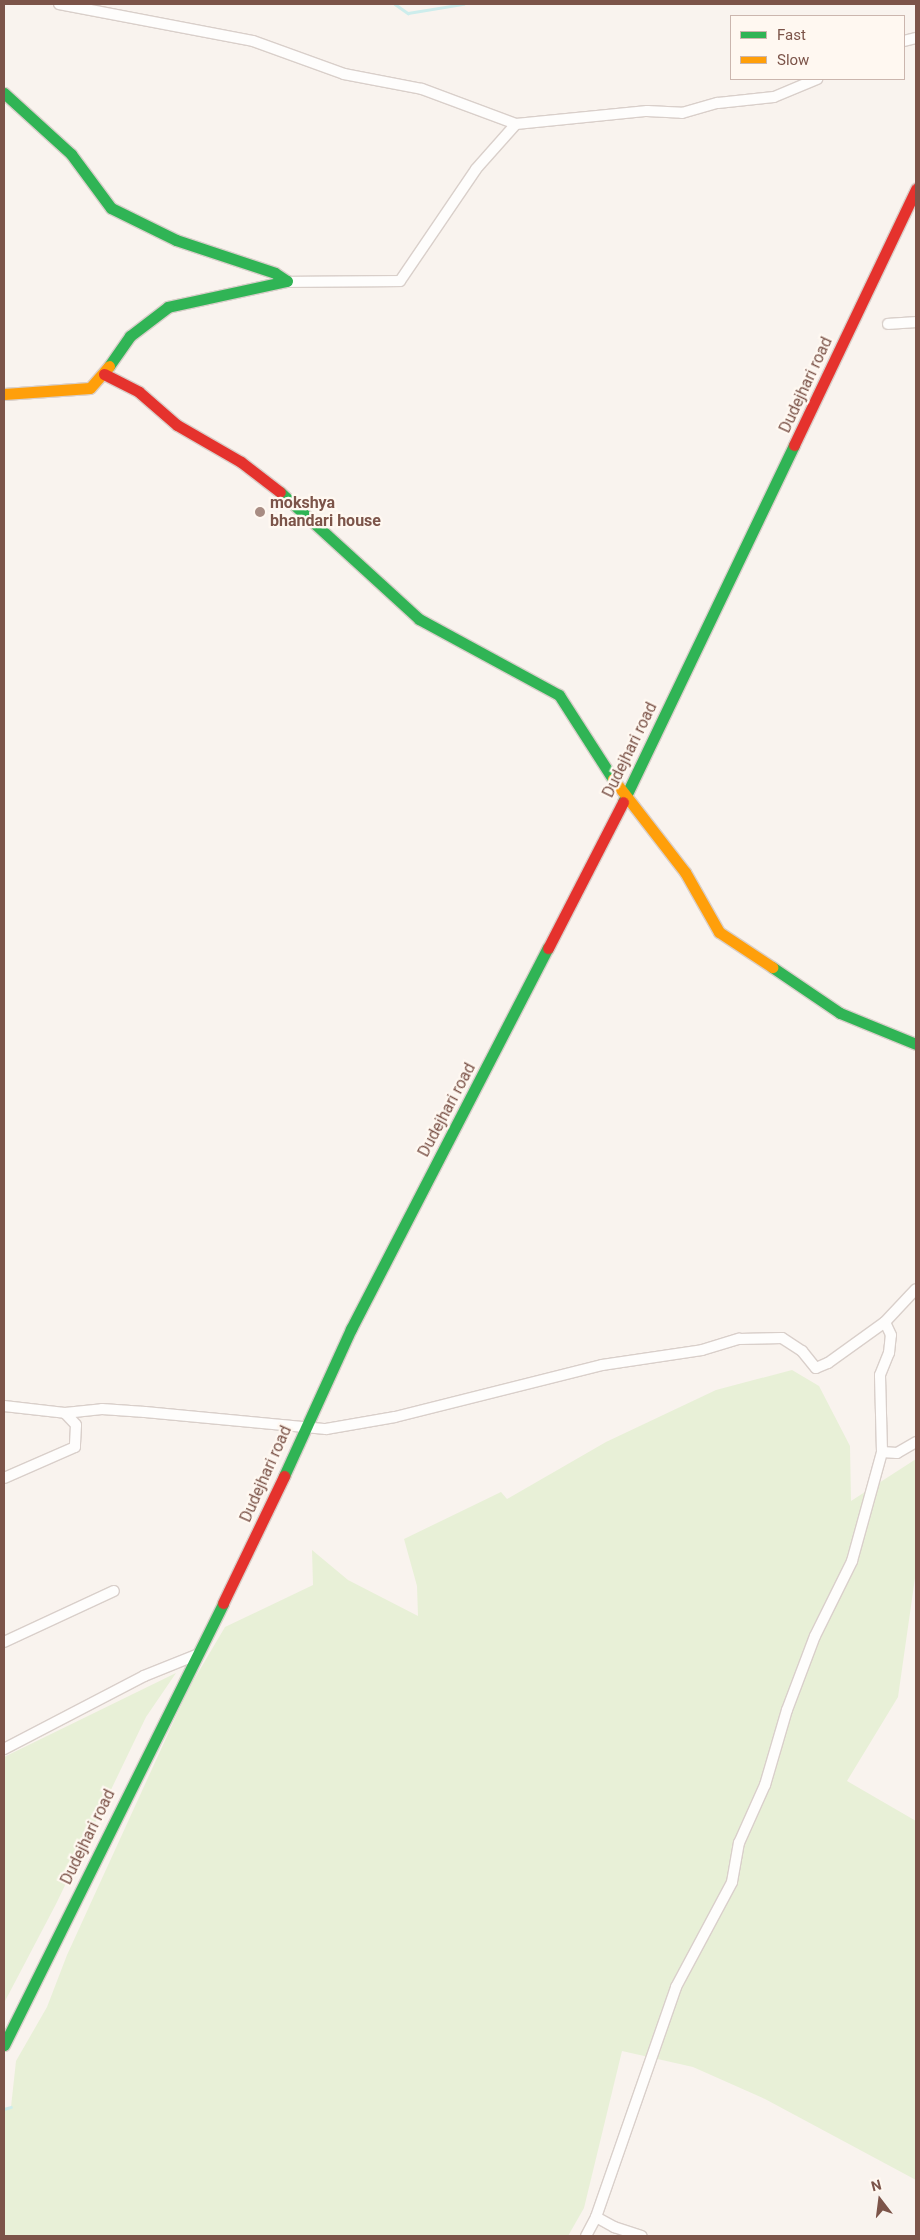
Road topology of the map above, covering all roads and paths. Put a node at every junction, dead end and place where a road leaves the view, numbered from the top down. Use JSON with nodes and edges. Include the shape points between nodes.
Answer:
{"nodes":[{"id":1,"x":58,"y":4,"type":"edge"},
{"id":2,"x":816,"y":80,"type":"edge"},
{"id":3,"x":4,"y":94,"type":"edge"},
{"id":4,"x":516,"y":124,"type":"junction"},
{"id":5,"x":916,"y":189,"type":"edge"},
{"id":6,"x":282,"y":282,"type":"junction"},
{"id":7,"x":916,"y":322,"type":"edge"},
{"id":8,"x":888,"y":324,"type":"dead end"},
{"id":9,"x":104,"y":374,"type":"junction"},
{"id":10,"x":4,"y":394,"type":"edge"},
{"id":11,"x":625,"y":798,"type":"junction"},
{"id":12,"x":916,"y":1044,"type":"edge"},
{"id":13,"x":916,"y":1289,"type":"edge"},
{"id":14,"x":885,"y":1322,"type":"junction"},
{"id":15,"x":4,"y":1406,"type":"edge"},
{"id":16,"x":66,"y":1413,"type":"junction"},
{"id":17,"x":304,"y":1429,"type":"junction"},
{"id":18,"x":916,"y":1442,"type":"edge"},
{"id":19,"x":882,"y":1452,"type":"junction"},
{"id":20,"x":4,"y":1478,"type":"edge"},
{"id":21,"x":114,"y":1591,"type":"dead end"},
{"id":22,"x":4,"y":1642,"type":"edge"},
{"id":23,"x":196,"y":1655,"type":"junction"},
{"id":24,"x":4,"y":1750,"type":"edge"},
{"id":25,"x":4,"y":2045,"type":"edge"},
{"id":26,"x":596,"y":2217,"type":"junction"},
{"id":27,"x":586,"y":2236,"type":"edge"},
{"id":28,"x":642,"y":2236,"type":"edge"}],
"edges":[{"from":1,"to":4,"type":"street","via":[[253,42],[344,74],[422,89]]},
{"from":2,"to":4,"type":"street","via":[[774,97],[718,103],[682,113],[647,111]]},
{"from":3,"to":6,"type":"street","via":[[71,154],[111,208],[176,240],[275,273],[287,281]]},
{"from":4,"to":6,"type":"street","via":[[476,169],[400,280]]},
{"from":5,"to":11,"type":"street","name":"Dudejhari road"},
{"from":6,"to":9,"type":"street","via":[[168,307],[130,336]]},
{"from":7,"to":8,"type":"street"},
{"from":9,"to":10,"type":"street","via":[[90,388]]},
{"from":9,"to":11,"type":"street","via":[[139,392],[176,425],[242,462],[288,498],[362,570],[419,618],[559,695]]},
{"from":11,"to":12,"type":"street","via":[[685,872],[719,932],[840,1013]]},
{"from":11,"to":17,"type":"street","name":"Dudejhari road","via":[[351,1329]]},
{"from":13,"to":14,"type":"street"},
{"from":14,"to":17,"type":"street","via":[[816,1368],[802,1351],[782,1338],[739,1339],[702,1350],[602,1364],[395,1418],[326,1429]]},
{"from":14,"to":19,"type":"street","via":[[891,1335],[889,1353],[880,1375]]},
{"from":15,"to":16,"type":"street"},
{"from":16,"to":17,"type":"street","via":[[102,1409]]},
{"from":16,"to":20,"type":"street","via":[[76,1425],[75,1447]]},
{"from":17,"to":23,"type":"street","name":"Dudejhari road"},
{"from":18,"to":19,"type":"street","via":[[897,1453]]},
{"from":19,"to":26,"type":"street","via":[[852,1561],[812,1646],[765,1785],[739,1843],[732,1882],[676,1987]]},
{"from":21,"to":22,"type":"street"},
{"from":23,"to":24,"type":"street","via":[[144,1676]]},
{"from":23,"to":25,"type":"street","name":"Dudejhari road"},
{"from":26,"to":27,"type":"street"},
{"from":26,"to":28,"type":"street","via":[[614,2228]]}]}
